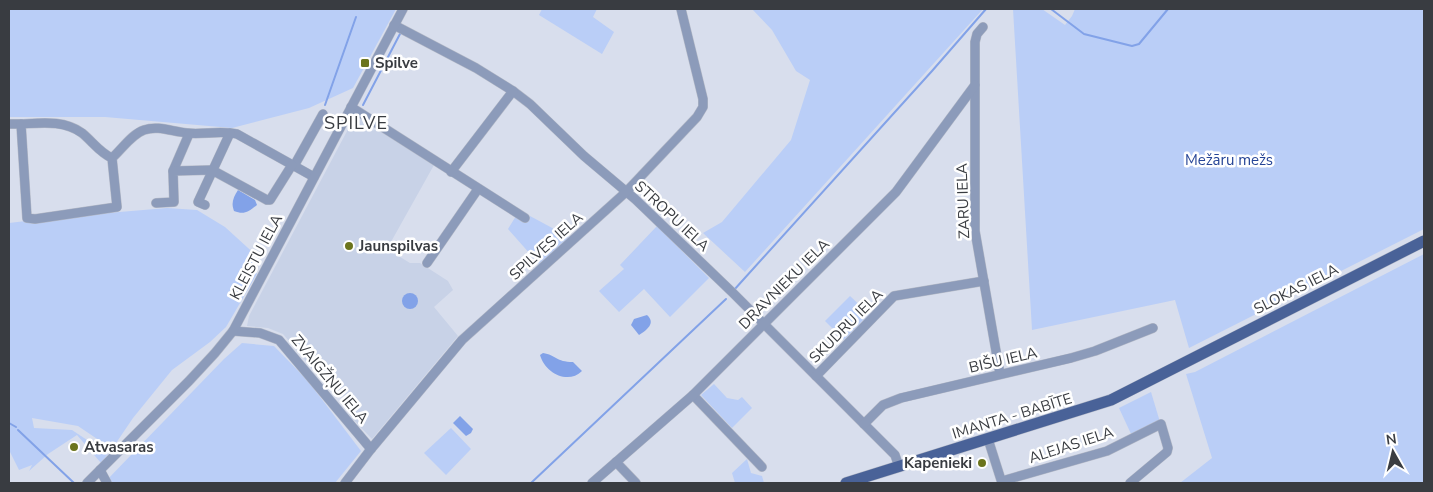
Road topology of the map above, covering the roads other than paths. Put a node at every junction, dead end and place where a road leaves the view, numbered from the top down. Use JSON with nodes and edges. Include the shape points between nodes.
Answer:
{"nodes":[{"id":1,"x":403,"y":9,"type":"edge"},
{"id":2,"x":681,"y":9,"type":"edge"},
{"id":3,"x":394,"y":25,"type":"junction"},
{"id":4,"x":983,"y":27,"type":"dead end"},
{"id":5,"x":975,"y":85,"type":"junction"},
{"id":6,"x":513,"y":91,"type":"junction"},
{"id":7,"x":351,"y":107,"type":"junction"},
{"id":8,"x":323,"y":114,"type":"dead end"},
{"id":9,"x":9,"y":124,"type":"edge"},
{"id":10,"x":21,"y":124,"type":"junction"},
{"id":11,"x":230,"y":132,"type":"junction"},
{"id":12,"x":189,"y":134,"type":"junction"},
{"id":13,"x":112,"y":158,"type":"junction"},
{"id":14,"x":293,"y":166,"type":"junction"},
{"id":15,"x":212,"y":170,"type":"junction"},
{"id":16,"x":173,"y":171,"type":"junction"},
{"id":17,"x":451,"y":172,"type":"junction"},
{"id":18,"x":314,"y":177,"type":"junction"},
{"id":19,"x":478,"y":189,"type":"junction"},
{"id":20,"x":626,"y":192,"type":"junction"},
{"id":21,"x":156,"y":203,"type":"dead end"},
{"id":22,"x":201,"y":204,"type":"dead end"},
{"id":23,"x":525,"y":218,"type":"dead end"},
{"id":24,"x":1424,"y":241,"type":"edge"},
{"id":25,"x":426,"y":263,"type":"dead end"},
{"id":26,"x":984,"y":281,"type":"junction"},
{"id":27,"x":764,"y":325,"type":"junction"},
{"id":28,"x":1153,"y":328,"type":"dead end"},
{"id":29,"x":233,"y":331,"type":"junction"},
{"id":30,"x":1182,"y":364,"type":"joint"},
{"id":31,"x":1000,"y":374,"type":"junction"},
{"id":32,"x":816,"y":376,"type":"junction"},
{"id":33,"x":693,"y":394,"type":"junction"},
{"id":34,"x":864,"y":424,"type":"junction"},
{"id":35,"x":988,"y":439,"type":"junction"},
{"id":36,"x":371,"y":450,"type":"junction"},
{"id":37,"x":616,"y":462,"type":"junction"},
{"id":38,"x":899,"y":466,"type":"junction"},
{"id":39,"x":762,"y":467,"type":"dead end"},
{"id":40,"x":100,"y":470,"type":"junction"},
{"id":41,"x":1002,"y":482,"type":"edge"},
{"id":42,"x":86,"y":483,"type":"edge"},
{"id":43,"x":108,"y":483,"type":"edge"},
{"id":44,"x":345,"y":483,"type":"edge"},
{"id":45,"x":592,"y":483,"type":"edge"},
{"id":46,"x":636,"y":483,"type":"edge"},
{"id":47,"x":846,"y":483,"type":"edge"},
{"id":48,"x":1130,"y":483,"type":"edge"}],
"edges":[{"from":1,"to":3,"type":"street","name":"KLEISTU IELA"},
{"from":2,"to":20,"type":"street","name":"SPILVES IELA","via":[[703,99],[702,107],[697,117]]},
{"from":3,"to":6,"type":"street","name":"STROPU IELA"},
{"from":3,"to":7,"type":"street","name":"KLEISTU IELA"},
{"from":4,"to":5,"type":"street","name":"ZARU IELA","via":[[975,42]]},
{"from":5,"to":26,"type":"street","name":"ZARU IELA","via":[[975,231]]},
{"from":5,"to":27,"type":"street","name":"DRAVNIEKU IELA","via":[[896,192]]},
{"from":6,"to":17,"type":"street"},
{"from":6,"to":20,"type":"street","name":"STROPU IELA"},
{"from":7,"to":17,"type":"street"},
{"from":7,"to":18,"type":"street","name":"KLEISTU IELA"},
{"from":8,"to":14,"type":"street"},
{"from":9,"to":10,"type":"street"},
{"from":10,"to":13,"type":"street","via":[[61,123],[81,132]]},
{"from":10,"to":13,"type":"street","via":[[27,218],[117,207]]},
{"from":11,"to":12,"type":"street"},
{"from":11,"to":14,"type":"street"},
{"from":11,"to":15,"type":"street"},
{"from":12,"to":13,"type":"street","via":[[157,128],[142,130]]},
{"from":12,"to":16,"type":"street"},
{"from":14,"to":15,"type":"street","via":[[270,200]]},
{"from":14,"to":18,"type":"street"},
{"from":15,"to":16,"type":"street"},
{"from":15,"to":22,"type":"street"},
{"from":16,"to":21,"type":"street","via":[[174,202]]},
{"from":17,"to":19,"type":"street"},
{"from":18,"to":29,"type":"street","name":"KLEISTU IELA"},
{"from":19,"to":23,"type":"street"},
{"from":19,"to":25,"type":"street"},
{"from":20,"to":27,"type":"street","name":"STROPU IELA"},
{"from":20,"to":36,"type":"street","name":"SPILVES IELA","via":[[462,340]]},
{"from":24,"to":30,"type":"main road","name":"SLOKAS IELA"},
{"from":26,"to":31,"type":"street","name":"ZARU IELA"},
{"from":26,"to":32,"type":"street","name":"SKUDRU IELA","via":[[894,296]]},
{"from":27,"to":32,"type":"street","name":"STROPU IELA"},
{"from":27,"to":33,"type":"street","name":"DRAVNIEKU IELA"},
{"from":28,"to":31,"type":"street","name":"BIŠU IELA","via":[[1095,351]]},
{"from":29,"to":36,"type":"street","name":"ZVAIGŽŅU IELA","via":[[260,333],[279,340]]},
{"from":29,"to":40,"type":"street","name":"KLEISTU IELA","via":[[215,354]]},
{"from":30,"to":35,"type":"main road","name":"IMANTA - BABĪTE","via":[[1111,400]]},
{"from":31,"to":34,"type":"street","name":"BIŠU IELA","via":[[901,398],[883,405]]},
{"from":32,"to":34,"type":"street","name":"STROPU IELA"},
{"from":33,"to":37,"type":"street","name":"DRAVNIEKU IELA"},
{"from":33,"to":39,"type":"street"},
{"from":34,"to":38,"type":"street","name":"STROPU IELA","via":[[895,455]]},
{"from":35,"to":38,"type":"main road","name":"IMANTA - BABĪTE"},
{"from":35,"to":41,"type":"street"},
{"from":36,"to":44,"type":"street","name":"SPILVES IELA"},
{"from":37,"to":45,"type":"street","name":"DRAVNIEKU IELA"},
{"from":37,"to":46,"type":"street"},
{"from":38,"to":47,"type":"main road","name":"IMANTA - BABĪTE"},
{"from":40,"to":42,"type":"street","name":"KLEISTU IELA"},
{"from":40,"to":43,"type":"street"},
{"from":41,"to":48,"type":"street","name":"ALEJAS IELA","via":[[1107,451],[1161,424],[1168,452]]}]}
